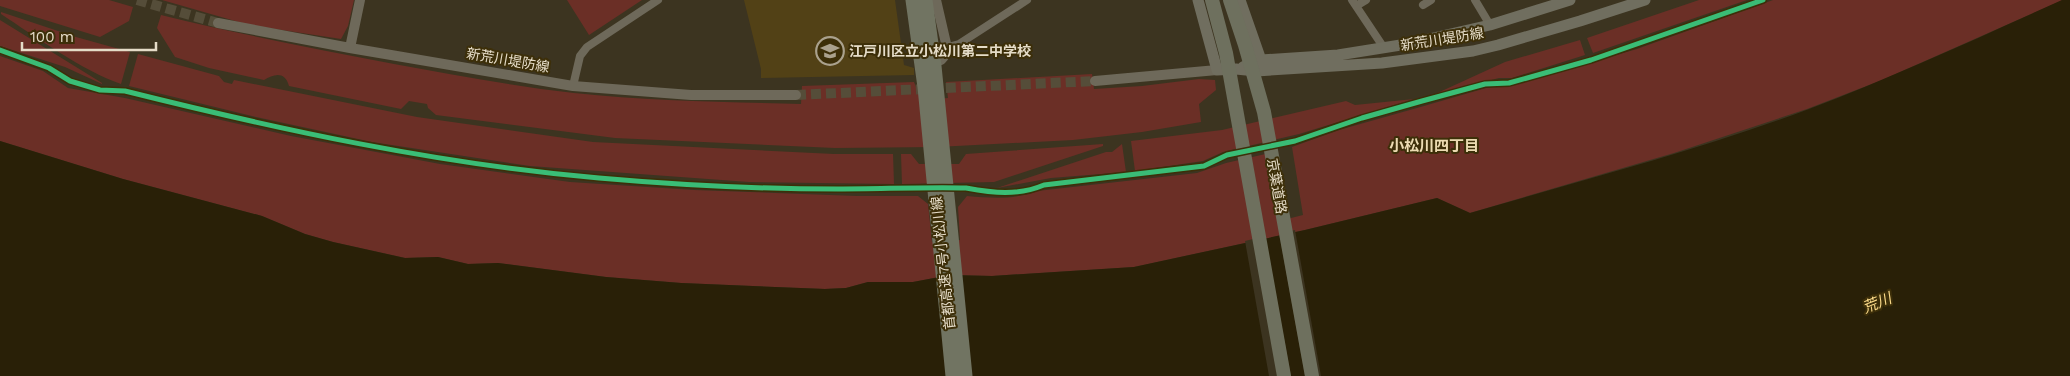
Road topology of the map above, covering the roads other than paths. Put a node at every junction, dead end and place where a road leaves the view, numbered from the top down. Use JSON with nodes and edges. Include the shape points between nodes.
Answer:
{"nodes":[{"id":1,"x":360,"y":0,"type":"edge"},
{"id":2,"x":658,"y":0,"type":"edge"},
{"id":3,"x":906,"y":0,"type":"edge"},
{"id":4,"x":913,"y":0,"type":"edge"},
{"id":5,"x":925,"y":0,"type":"edge"},
{"id":6,"x":936,"y":0,"type":"edge"},
{"id":7,"x":1027,"y":0,"type":"edge"},
{"id":8,"x":1198,"y":0,"type":"edge"},
{"id":9,"x":1366,"y":0,"type":"edge"},
{"id":10,"x":1431,"y":0,"type":"edge"},
{"id":11,"x":1475,"y":0,"type":"edge"},
{"id":12,"x":1570,"y":0,"type":"edge"},
{"id":13,"x":1645,"y":0,"type":"edge"},
{"id":14,"x":1234,"y":3,"type":"edge"},
{"id":15,"x":1354,"y":3,"type":"edge"},
{"id":16,"x":1423,"y":5,"type":"dead end"},
{"id":17,"x":1214,"y":6,"type":"edge"},
{"id":18,"x":218,"y":23,"type":"tunnel mouth"},
{"id":19,"x":1490,"y":25,"type":"junction"},
{"id":20,"x":948,"y":47,"type":"junction"},
{"id":21,"x":350,"y":48,"type":"junction"},
{"id":22,"x":1384,"y":48,"type":"junction"},
{"id":23,"x":1311,"y":58,"type":"junction"},
{"id":24,"x":1258,"y":65,"type":"junction"},
{"id":25,"x":1217,"y":70,"type":"junction"},
{"id":26,"x":1280,"y":70,"type":"junction"},
{"id":27,"x":1096,"y":81,"type":"tunnel mouth"},
{"id":28,"x":573,"y":86,"type":"junction"},
{"id":29,"x":796,"y":95,"type":"tunnel mouth"},
{"id":30,"x":953,"y":376,"type":"edge"},
{"id":31,"x":965,"y":376,"type":"edge"},
{"id":32,"x":1284,"y":376,"type":"edge"},
{"id":33,"x":1312,"y":376,"type":"edge"}],
"edges":[{"from":1,"to":21,"type":"street"},
{"from":2,"to":28,"type":"street","via":[[586,47],[580,56]]},
{"from":3,"to":20,"type":"street","via":[[911,39],[917,56],[926,61],[941,60]]},
{"from":4,"to":30,"type":"highway","name":"首都高速7号小松川線","via":[[925,87]]},
{"from":5,"to":31,"type":"highway","name":"首都高速7号小松川線"},
{"from":6,"to":20,"type":"street"},
{"from":7,"to":20,"type":"street","via":[[959,44]]},
{"from":8,"to":25,"type":"main road"},
{"from":9,"to":15,"type":"street"},
{"from":10,"to":16,"type":"street"},
{"from":11,"to":19,"type":"street"},
{"from":12,"to":19,"type":"main road","name":"新荒川堤防線"},
{"from":13,"to":26,"type":"main road","name":"新荒川堤防線","via":[[1473,50],[1382,63]]},
{"from":14,"to":24,"type":"main road"},
{"from":14,"to":33,"type":"highway","name":"京葉道路","via":[[1264,112]]},
{"from":15,"to":22,"type":"street"},
{"from":17,"to":32,"type":"highway","name":"京葉道路","via":[[1226,53]]},
{"from":18,"to":21,"type":"street","name":"新荒川堤防線"},
{"from":19,"to":22,"type":"main road","name":"新荒川堤防線"},
{"from":21,"to":28,"type":"street","name":"新荒川堤防線"},
{"from":22,"to":23,"type":"main road","name":"新荒川堤防線"},
{"from":23,"to":24,"type":"main road","name":"新荒川堤防線"},
{"from":23,"to":26,"type":"main road"},
{"from":24,"to":25,"type":"main road","name":"新荒川堤防線"},
{"from":24,"to":26,"type":"main road","name":"新荒川堤防線"},
{"from":25,"to":27,"type":"street","name":"新荒川堤防線"},
{"from":28,"to":29,"type":"street","name":"新荒川堤防線","via":[[691,95]]}]}
